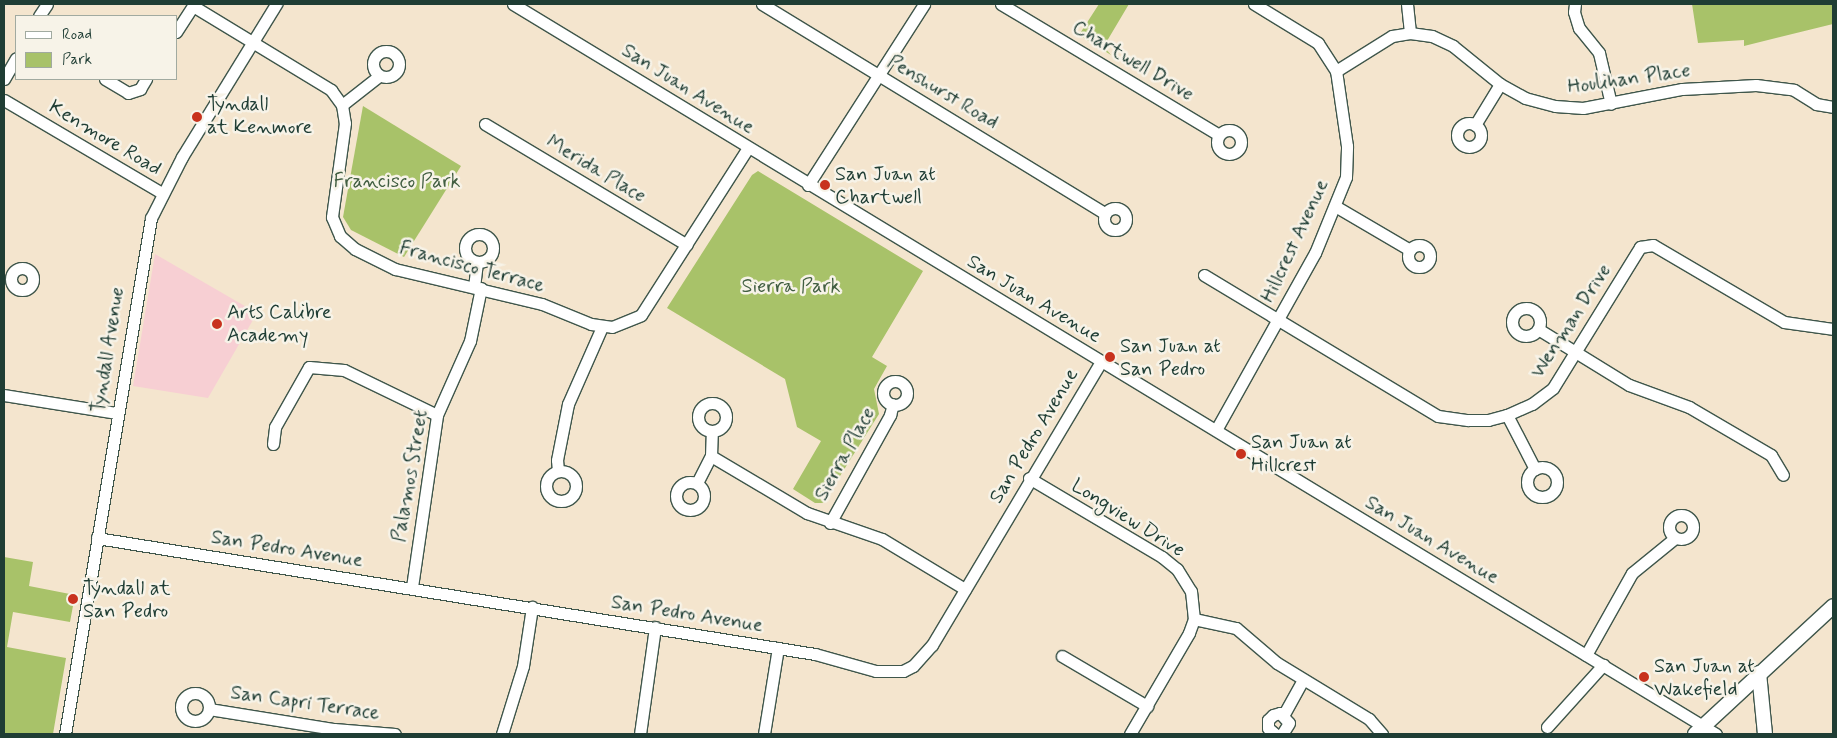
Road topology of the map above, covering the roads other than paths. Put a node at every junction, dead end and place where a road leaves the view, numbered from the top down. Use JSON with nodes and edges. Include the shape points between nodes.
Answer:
{"nodes":[{"id":1,"x":47,"y":4,"type":"edge"},
{"id":2,"x":276,"y":4,"type":"edge"},
{"id":3,"x":513,"y":4,"type":"edge"},
{"id":4,"x":762,"y":4,"type":"edge"},
{"id":5,"x":924,"y":4,"type":"edge"},
{"id":6,"x":1001,"y":4,"type":"edge"},
{"id":7,"x":1254,"y":4,"type":"edge"},
{"id":8,"x":1406,"y":4,"type":"edge"},
{"id":9,"x":1575,"y":4,"type":"edge"},
{"id":10,"x":194,"y":5,"type":"edge"},
{"id":11,"x":40,"y":15,"type":"edge"},
{"id":12,"x":178,"y":29,"type":"edge"},
{"id":13,"x":1410,"y":33,"type":"junction"},
{"id":14,"x":253,"y":42,"type":"junction"},
{"id":15,"x":15,"y":60,"type":"edge"},
{"id":16,"x":1336,"y":71,"type":"junction"},
{"id":17,"x":878,"y":75,"type":"junction"},
{"id":18,"x":379,"y":76,"type":"dead end"},
{"id":19,"x":4,"y":79,"type":"edge"},
{"id":20,"x":107,"y":80,"type":"edge"},
{"id":21,"x":145,"y":80,"type":"edge"},
{"id":22,"x":1500,"y":84,"type":"junction"},
{"id":23,"x":4,"y":100,"type":"edge"},
{"id":24,"x":1611,"y":104,"type":"junction"},
{"id":25,"x":342,"y":105,"type":"junction"},
{"id":26,"x":1833,"y":107,"type":"edge"},
{"id":27,"x":485,"y":124,"type":"dead end"},
{"id":28,"x":1475,"y":125,"type":"dead end"},
{"id":29,"x":1219,"y":135,"type":"dead end"},
{"id":30,"x":748,"y":148,"type":"junction"},
{"id":31,"x":808,"y":185,"type":"junction"},
{"id":32,"x":162,"y":193,"type":"junction"},
{"id":33,"x":1335,"y":206,"type":"junction"},
{"id":34,"x":1105,"y":213,"type":"dead end"},
{"id":35,"x":687,"y":245,"type":"junction"},
{"id":36,"x":1410,"y":250,"type":"dead end"},
{"id":37,"x":477,"y":262,"type":"dead end"},
{"id":38,"x":1204,"y":275,"type":"dead end"},
{"id":39,"x":477,"y":287,"type":"junction"},
{"id":40,"x":1279,"y":321,"type":"junction"},
{"id":41,"x":602,"y":327,"type":"junction"},
{"id":42,"x":1538,"y":329,"type":"dead end"},
{"id":43,"x":1833,"y":329,"type":"edge"},
{"id":44,"x":1576,"y":352,"type":"junction"},
{"id":45,"x":1101,"y":361,"type":"junction"},
{"id":46,"x":4,"y":395,"type":"edge"},
{"id":47,"x":893,"y":404,"type":"dead end"},
{"id":48,"x":117,"y":413,"type":"junction"},
{"id":49,"x":437,"y":415,"type":"junction"},
{"id":50,"x":1507,"y":415,"type":"junction"},
{"id":51,"x":1216,"y":430,"type":"junction"},
{"id":52,"x":712,"y":431,"type":"dead end"},
{"id":53,"x":273,"y":444,"type":"dead end"},
{"id":54,"x":711,"y":456,"type":"junction"},
{"id":55,"x":1535,"y":469,"type":"dead end"},
{"id":56,"x":558,"y":471,"type":"dead end"},
{"id":57,"x":1783,"y":475,"type":"dead end"},
{"id":58,"x":1029,"y":478,"type":"junction"},
{"id":59,"x":696,"y":483,"type":"dead end"},
{"id":60,"x":830,"y":522,"type":"junction"},
{"id":61,"x":97,"y":538,"type":"junction"},
{"id":62,"x":1675,"y":538,"type":"dead end"},
{"id":63,"x":412,"y":587,"type":"junction"},
{"id":64,"x":965,"y":589,"type":"junction"},
{"id":65,"x":1833,"y":606,"type":"edge"},
{"id":66,"x":532,"y":607,"type":"junction"},
{"id":67,"x":1194,"y":619,"type":"junction"},
{"id":68,"x":656,"y":627,"type":"junction"},
{"id":69,"x":778,"y":648,"type":"junction"},
{"id":70,"x":1586,"y":655,"type":"junction"},
{"id":71,"x":1062,"y":656,"type":"dead end"},
{"id":72,"x":1603,"y":665,"type":"junction"},
{"id":73,"x":1759,"y":673,"type":"junction"},
{"id":74,"x":1303,"y":680,"type":"junction"},
{"id":75,"x":1146,"y":706,"type":"junction"},
{"id":76,"x":209,"y":709,"type":"dead end"},
{"id":77,"x":1284,"y":714,"type":"junction"},
{"id":78,"x":1547,"y":726,"type":"dead end"},
{"id":79,"x":1699,"y":731,"type":"edge"},
{"id":80,"x":65,"y":734,"type":"edge"},
{"id":81,"x":395,"y":734,"type":"edge"},
{"id":82,"x":502,"y":734,"type":"edge"},
{"id":83,"x":640,"y":734,"type":"edge"},
{"id":84,"x":764,"y":734,"type":"edge"},
{"id":85,"x":1130,"y":734,"type":"edge"},
{"id":86,"x":1275,"y":734,"type":"edge"},
{"id":87,"x":1282,"y":734,"type":"edge"},
{"id":88,"x":1382,"y":734,"type":"edge"},
{"id":89,"x":1716,"y":734,"type":"edge"},
{"id":90,"x":1765,"y":734,"type":"edge"}],
"edges":[{"from":1,"to":11,"type":"street"},
{"from":2,"to":14,"type":"street","name":"Tyndall Avenue"},
{"from":3,"to":30,"type":"street","name":"San Juan Avenue"},
{"from":4,"to":17,"type":"street","name":"Penshurst Road"},
{"from":5,"to":17,"type":"street"},
{"from":6,"to":29,"type":"street","name":"Chartwell Drive"},
{"from":7,"to":16,"type":"street","name":"Hillcrest Avenue","via":[[1318,43]]},
{"from":8,"to":13,"type":"street"},
{"from":9,"to":24,"type":"street","via":[[1579,28],[1599,53]]},
{"from":10,"to":12,"type":"street"},
{"from":10,"to":14,"type":"street"},
{"from":13,"to":16,"type":"street","name":"Houlihan Place","via":[[1392,36]]},
{"from":13,"to":22,"type":"street","name":"Houlihan Place","via":[[1432,36],[1453,46]]},
{"from":14,"to":25,"type":"street","via":[[331,90]]},
{"from":14,"to":32,"type":"street","name":"Tyndall Avenue"},
{"from":15,"to":19,"type":"street"},
{"from":16,"to":33,"type":"street","name":"Hillcrest Avenue","via":[[1347,146],[1346,177]]},
{"from":17,"to":31,"type":"street"},
{"from":17,"to":34,"type":"street","name":"Penshurst Road"},
{"from":18,"to":25,"type":"street"},
{"from":20,"to":21,"type":"street","via":[[128,93],[140,89]]},
{"from":22,"to":24,"type":"street","name":"Houlihan Place","via":[[1526,98],[1556,106],[1583,108]]},
{"from":22,"to":28,"type":"street"},
{"from":23,"to":32,"type":"street","name":"Kenmore Road"},
{"from":24,"to":26,"type":"street","name":"Houlihan Place","via":[[1682,89],[1756,85],[1794,90],[1816,104]]},
{"from":25,"to":39,"type":"street","name":"Francisco Terrace","via":[[345,123],[332,217],[340,236],[355,248],[395,269]]},
{"from":27,"to":35,"type":"street","name":"Merida Place"},
{"from":30,"to":31,"type":"street","name":"San Juan Avenue"},
{"from":30,"to":35,"type":"street"},
{"from":31,"to":45,"type":"street","name":"San Juan Avenue"},
{"from":32,"to":48,"type":"street","name":"Tyndall Avenue","via":[[151,218],[144,248]]},
{"from":33,"to":36,"type":"street"},
{"from":33,"to":40,"type":"street","name":"Hillcrest Avenue"},
{"from":35,"to":41,"type":"street","via":[[641,315],[621,325]]},
{"from":37,"to":39,"type":"street","name":"Palamos Street"},
{"from":38,"to":40,"type":"street","name":"Wenman Drive"},
{"from":39,"to":41,"type":"street","name":"Francisco Terrace","via":[[542,304]]},
{"from":39,"to":49,"type":"street","name":"Palamos Street","via":[[470,341]]},
{"from":40,"to":50,"type":"street","name":"Wenman Drive","via":[[1438,416],[1488,420]]},
{"from":40,"to":51,"type":"street","name":"Hillcrest Avenue"},
{"from":41,"to":56,"type":"street","via":[[568,404],[557,460]]},
{"from":42,"to":44,"type":"street"},
{"from":43,"to":44,"type":"street","name":"Wenman Drive","via":[[1784,322],[1653,245],[1640,247]]},
{"from":44,"to":50,"type":"street","name":"Wenman Drive","via":[[1553,388],[1532,404]]},
{"from":44,"to":57,"type":"street","via":[[1629,384],[1689,407],[1771,456]]},
{"from":45,"to":51,"type":"street","name":"San Juan Avenue"},
{"from":45,"to":58,"type":"street","name":"San Pedro Avenue"},
{"from":46,"to":48,"type":"street"},
{"from":47,"to":60,"type":"street","name":"Sierra Place","via":[[890,415]]},
{"from":48,"to":61,"type":"street","name":"Tyndall Avenue"},
{"from":49,"to":53,"type":"street","via":[[344,370],[309,367],[275,427]]},
{"from":49,"to":63,"type":"street","name":"Palamos Street"},
{"from":50,"to":55,"type":"street"},
{"from":51,"to":70,"type":"street","name":"San Juan Avenue"},
{"from":52,"to":54,"type":"street"},
{"from":54,"to":59,"type":"street"},
{"from":54,"to":60,"type":"street","via":[[807,513]]},
{"from":58,"to":64,"type":"street","name":"San Pedro Avenue"},
{"from":58,"to":67,"type":"street","name":"Longview Drive","via":[[1177,569],[1191,591]]},
{"from":60,"to":64,"type":"street","via":[[882,539]]},
{"from":61,"to":63,"type":"street","name":"San Pedro Avenue"},
{"from":61,"to":80,"type":"street","name":"Tyndall Avenue"},
{"from":62,"to":70,"type":"street","via":[[1632,573]]},
{"from":63,"to":66,"type":"street","name":"San Pedro Avenue"},
{"from":64,"to":69,"type":"street","name":"San Pedro Avenue","via":[[924,655],[903,671],[876,671],[838,659]]},
{"from":65,"to":73,"type":"main road"},
{"from":66,"to":68,"type":"street","name":"San Pedro Avenue"},
{"from":66,"to":82,"type":"street","via":[[522,666]]},
{"from":67,"to":74,"type":"street","via":[[1236,628],[1277,663]]},
{"from":67,"to":75,"type":"street"},
{"from":68,"to":69,"type":"street","name":"San Pedro Avenue"},
{"from":68,"to":83,"type":"street"},
{"from":69,"to":84,"type":"street"},
{"from":70,"to":72,"type":"street","name":"San Juan Avenue"},
{"from":71,"to":75,"type":"street"},
{"from":72,"to":78,"type":"street"},
{"from":72,"to":79,"type":"street","name":"San Juan Avenue"},
{"from":73,"to":79,"type":"main road"},
{"from":73,"to":90,"type":"main road"},
{"from":74,"to":77,"type":"street"},
{"from":74,"to":88,"type":"street","via":[[1369,719]]},
{"from":75,"to":85,"type":"street"},
{"from":76,"to":81,"type":"street","name":"San Capri Terrace","via":[[334,730]]},
{"from":77,"to":86,"type":"street","via":[[1276,713],[1268,720],[1268,728]]},
{"from":77,"to":87,"type":"street","via":[[1289,726]]},
{"from":79,"to":89,"type":"street","name":"San Juan Avenue"}]}
